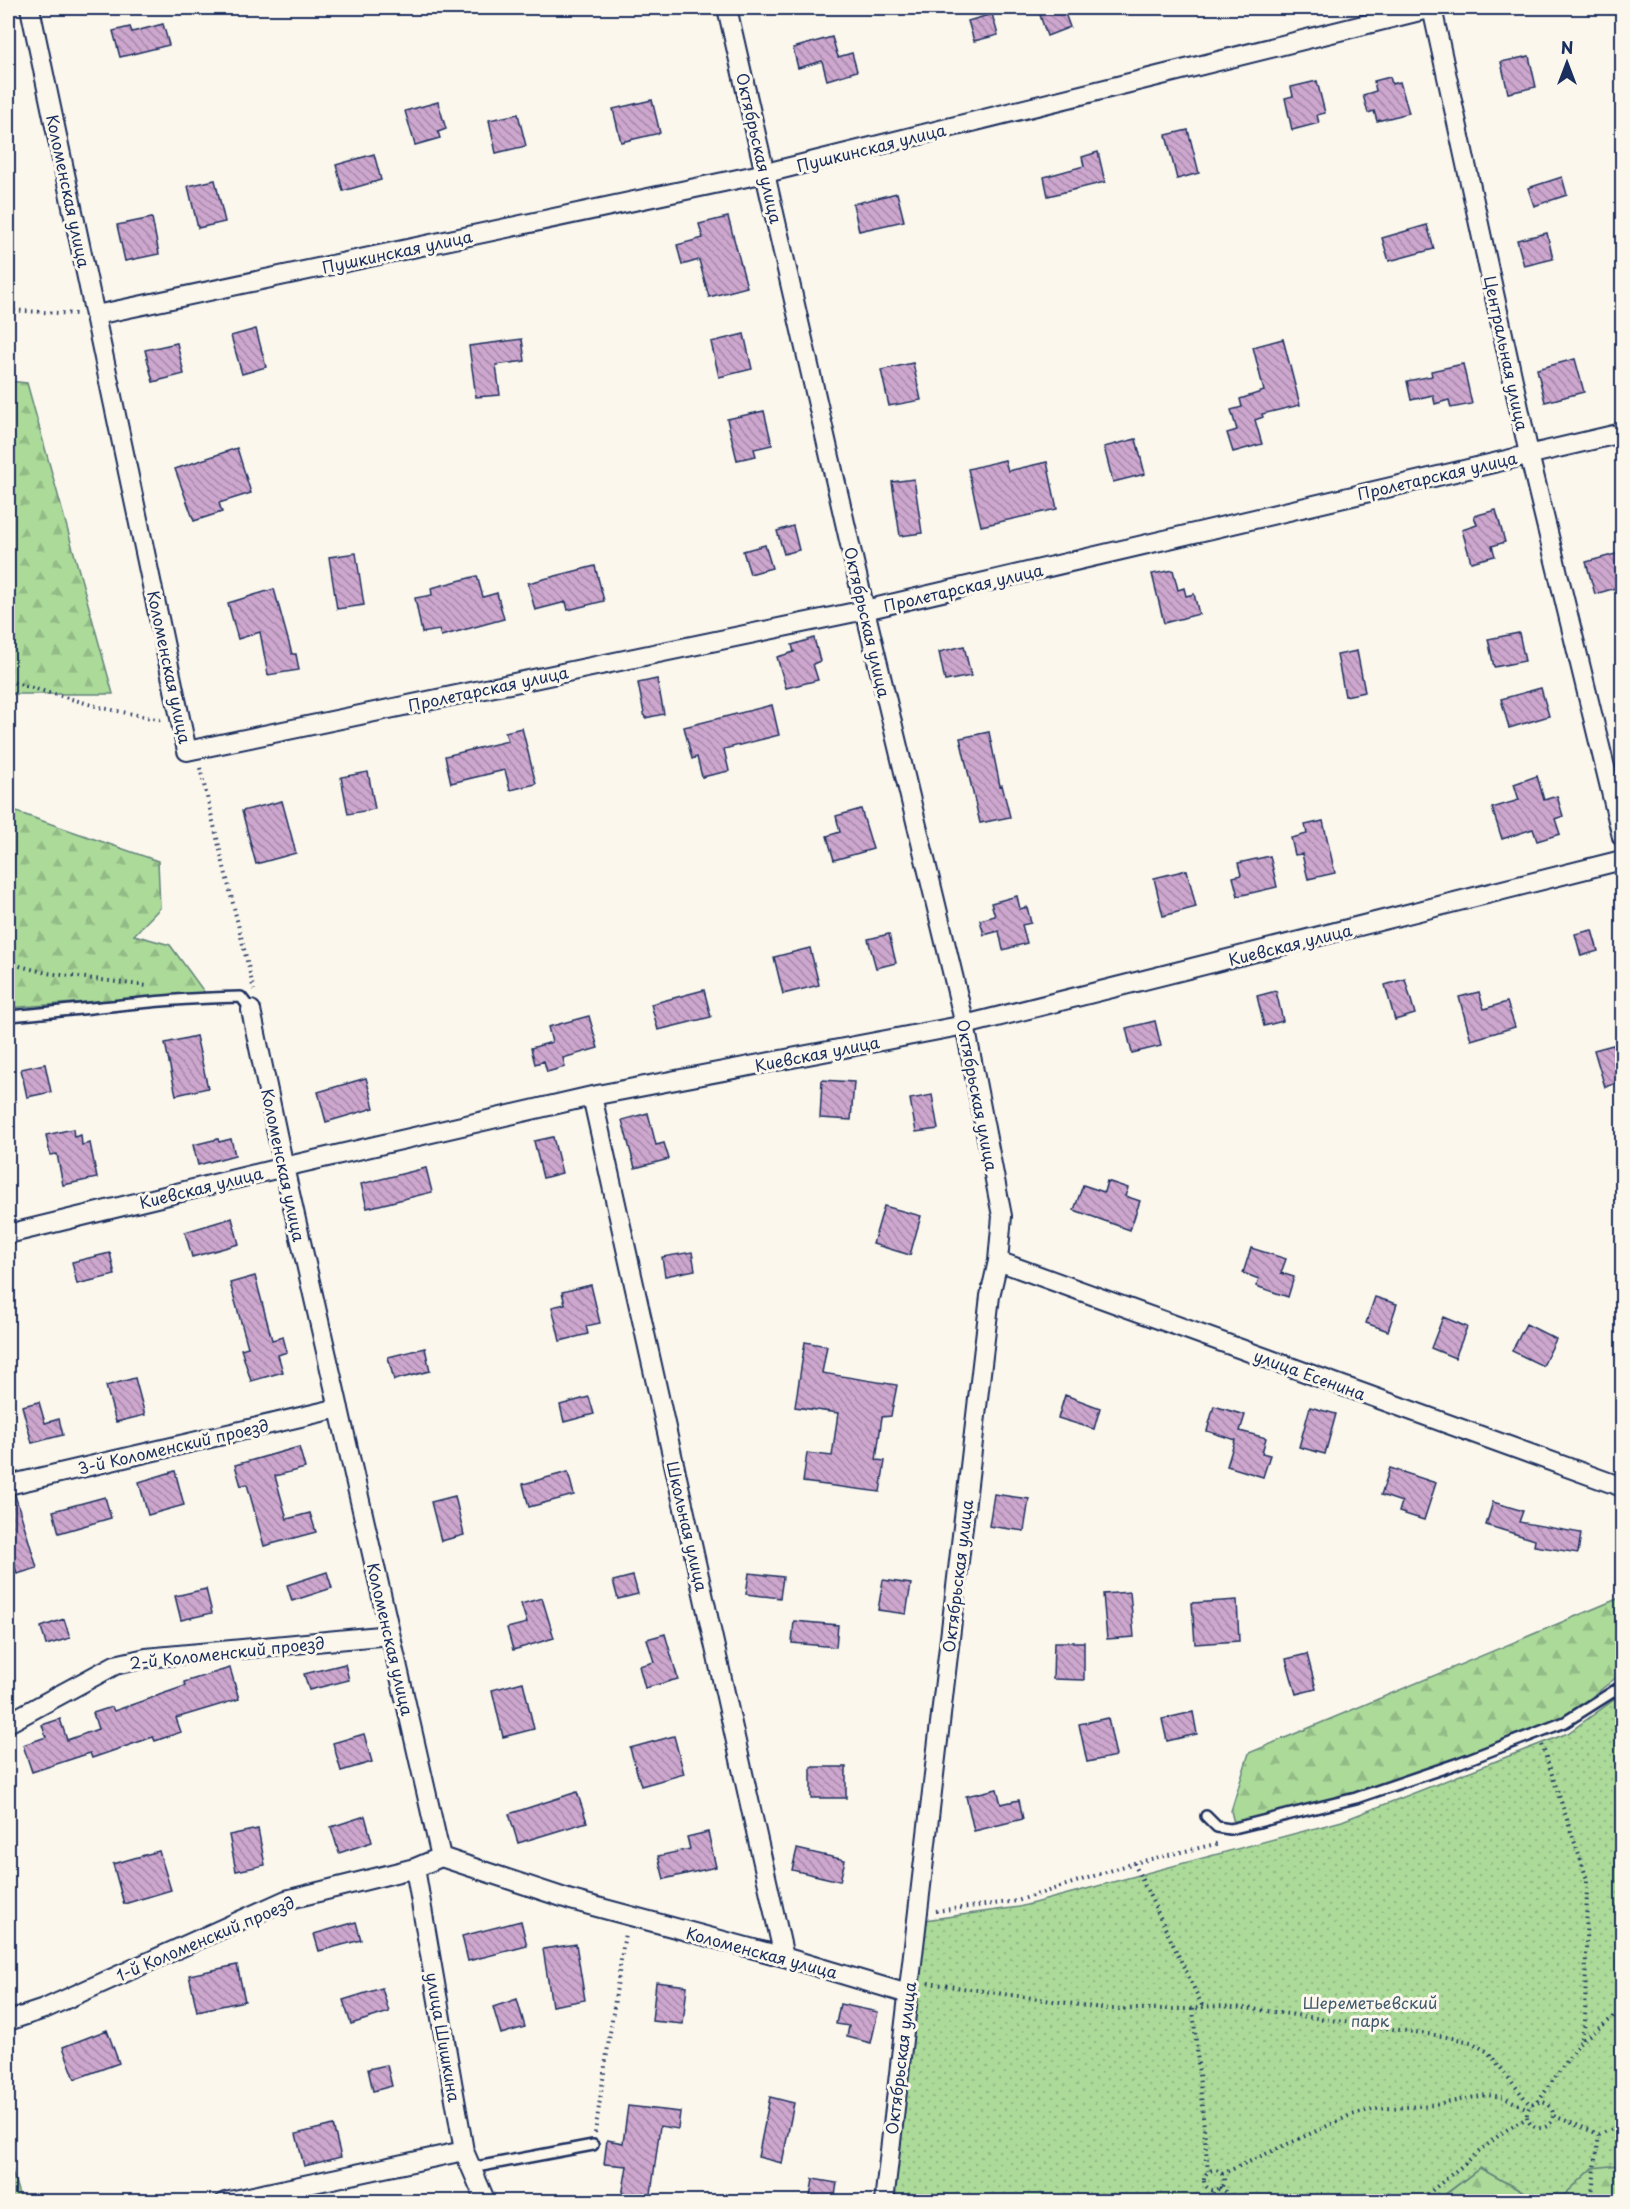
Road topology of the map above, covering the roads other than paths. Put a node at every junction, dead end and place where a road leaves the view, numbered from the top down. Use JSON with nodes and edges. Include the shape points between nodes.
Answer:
{"nodes":[{"id":1,"x":30,"y":8,"type":"edge"},
{"id":2,"x":727,"y":8,"type":"edge"},
{"id":3,"x":1432,"y":8,"type":"edge"},
{"id":4,"x":766,"y":173,"type":"junction"},
{"id":5,"x":96,"y":315,"type":"junction"},
{"id":6,"x":1623,"y":433,"type":"edge"},
{"id":7,"x":1529,"y":454,"type":"junction"},
{"id":8,"x":865,"y":610,"type":"junction"},
{"id":9,"x":196,"y":749,"type":"joint"},
{"id":10,"x":1623,"y":837,"type":"edge"},
{"id":11,"x":1623,"y":860,"type":"edge"},
{"id":12,"x":250,"y":1010,"type":"joint"},
{"id":13,"x":8,"y":1016,"type":"edge"},
{"id":14,"x":965,"y":1025,"type":"junction"},
{"id":15,"x":592,"y":1096,"type":"junction"},
{"id":16,"x":284,"y":1167,"type":"junction"},
{"id":17,"x":8,"y":1234,"type":"edge"},
{"id":18,"x":998,"y":1261,"type":"junction"},
{"id":19,"x":339,"y":1408,"type":"junction"},
{"id":20,"x":8,"y":1485,"type":"edge"},
{"id":21,"x":1623,"y":1487,"type":"edge"},
{"id":22,"x":390,"y":1635,"type":"junction"},
{"id":23,"x":1623,"y":1686,"type":"edge"},
{"id":24,"x":8,"y":1723,"type":"edge"},
{"id":25,"x":1206,"y":1816,"type":"dead end"},
{"id":26,"x":441,"y":1857,"type":"junction"},
{"id":27,"x":415,"y":1868,"type":"junction"},
{"id":28,"x":784,"y":1957,"type":"junction"},
{"id":29,"x":908,"y":1987,"type":"junction"},
{"id":30,"x":8,"y":2021,"type":"edge"},
{"id":31,"x":593,"y":2145,"type":"road end"},
{"id":32,"x":467,"y":2159,"type":"junction"},
{"id":33,"x":225,"y":2202,"type":"edge"},
{"id":34,"x":486,"y":2202,"type":"edge"},
{"id":35,"x":884,"y":2202,"type":"edge"}],
"edges":[{"from":1,"to":5,"type":"street","name":"Коломенская улица"},
{"from":2,"to":4,"type":"street","name":"Октябрьская улица"},
{"from":3,"to":4,"type":"street","name":"Пушкинская улица"},
{"from":3,"to":7,"type":"street","name":"Центральная улица"},
{"from":4,"to":5,"type":"street","name":"Пушкинская улица"},
{"from":4,"to":8,"type":"street","name":"Октябрьская улица"},
{"from":5,"to":9,"type":"street","name":"Коломенская улица","via":[[188,751]]},
{"from":6,"to":7,"type":"street","name":"Пролетарская улица"},
{"from":7,"to":8,"type":"street","name":"Пролетарская улица"},
{"from":7,"to":10,"type":"street","name":"Центральная улица"},
{"from":8,"to":9,"type":"street","name":"Пролетарская улица"},
{"from":8,"to":14,"type":"street","name":"Октябрьская улица"},
{"from":11,"to":14,"type":"street","name":"Киевская улица"},
{"from":12,"to":13,"type":"lane","via":[[241,997],[191,998]]},
{"from":12,"to":16,"type":"street","name":"Коломенская улица"},
{"from":14,"to":15,"type":"street","name":"Киевская улица"},
{"from":14,"to":18,"type":"street","name":"Октябрьская улица","via":[[1002,1216]]},
{"from":15,"to":16,"type":"street","name":"Киевская улица"},
{"from":15,"to":28,"type":"street","name":"Школьная улица"},
{"from":16,"to":17,"type":"street","name":"Киевская улица"},
{"from":16,"to":19,"type":"street","name":"Коломенская улица"},
{"from":18,"to":21,"type":"street","name":"улица Есенина"},
{"from":18,"to":29,"type":"street","name":"Октябрьская улица","via":[[990,1296]]},
{"from":19,"to":20,"type":"street","name":"3-й Коломенский проезд"},
{"from":19,"to":22,"type":"street","name":"Коломенская улица"},
{"from":22,"to":24,"type":"street","name":"2-й Коломенский проезд","via":[[146,1658],[115,1665]]},
{"from":22,"to":26,"type":"street","name":"Коломенская улица"},
{"from":23,"to":25,"type":"lane","via":[[1565,1722],[1356,1798],[1230,1829],[1217,1827]]},
{"from":26,"to":27,"type":"street","name":"1-й Коломенский проезд"},
{"from":26,"to":28,"type":"street","name":"Коломенская улица","via":[[571,1900]]},
{"from":27,"to":30,"type":"street","name":"1-й Коломенский проезд","via":[[286,1900],[44,2009]]},
{"from":27,"to":32,"type":"street","name":"улица Шишкина"},
{"from":28,"to":29,"type":"street","name":"Коломенская улица"},
{"from":29,"to":35,"type":"street","name":"Октябрьская улица"},
{"from":31,"to":32,"type":"lane"},
{"from":32,"to":33,"type":"street"},
{"from":32,"to":34,"type":"street","name":"улица Шишкина"}]}
